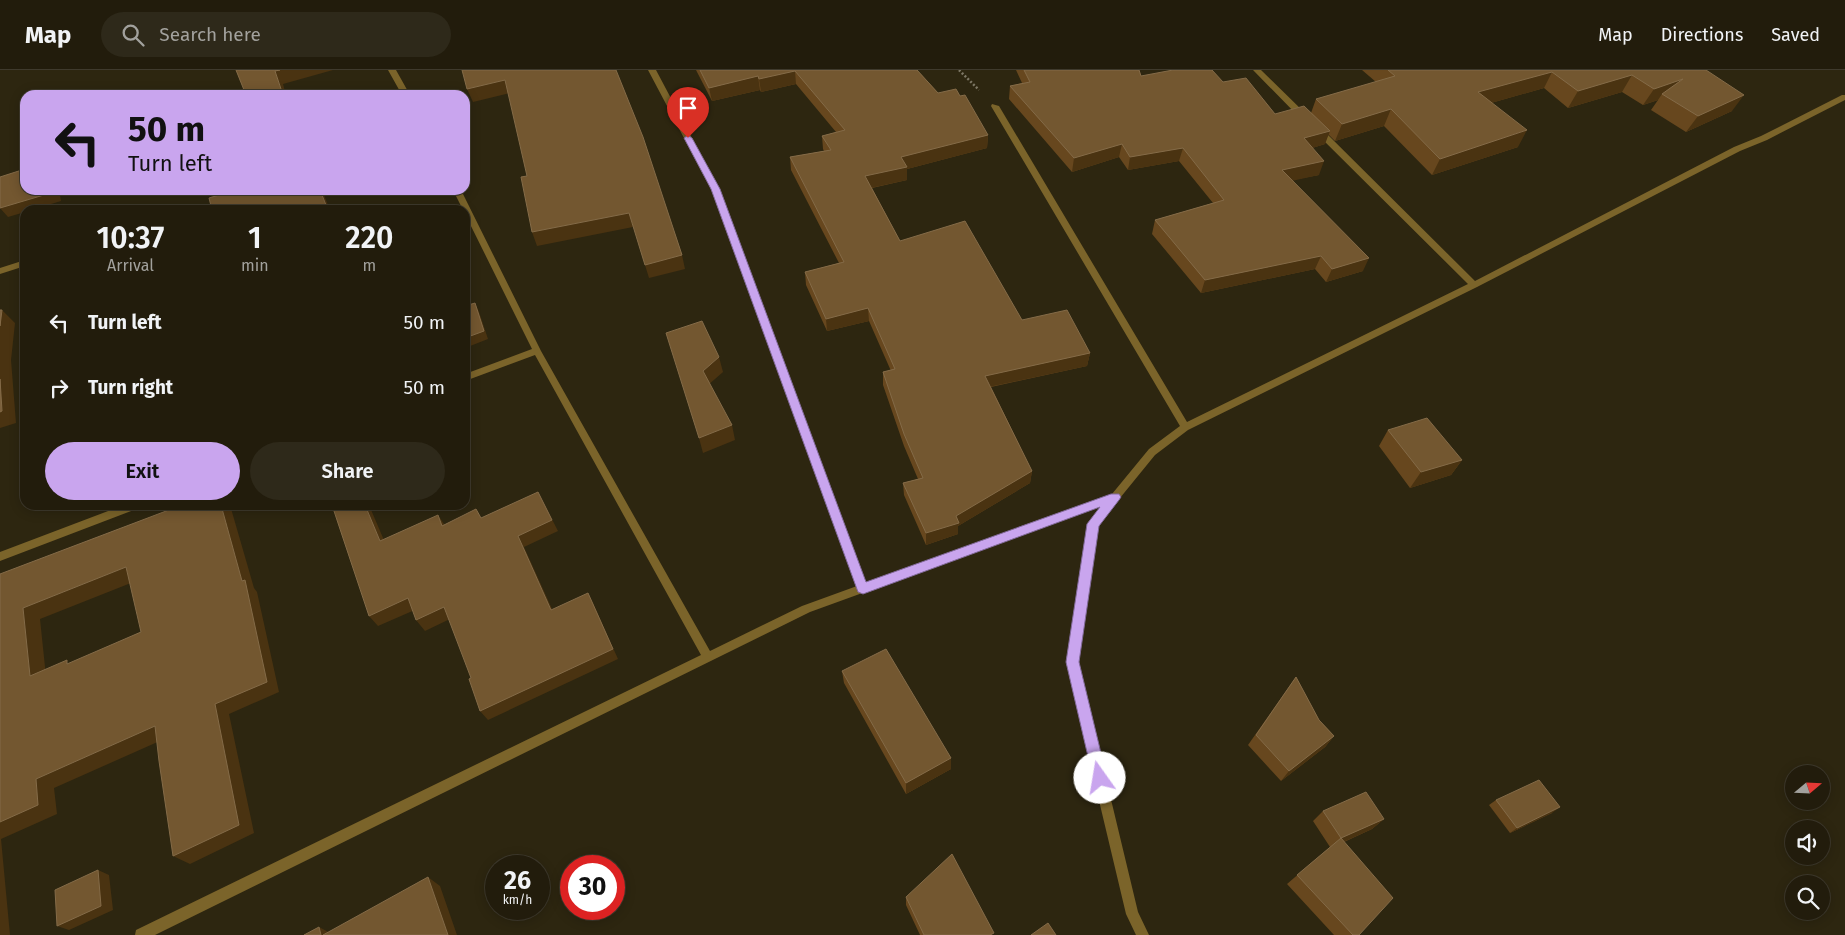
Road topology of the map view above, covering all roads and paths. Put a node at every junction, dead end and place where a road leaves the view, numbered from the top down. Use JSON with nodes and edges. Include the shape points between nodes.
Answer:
{"nodes":[{"id":1,"x":392,"y":70,"type":"edge"},
{"id":2,"x":652,"y":70,"type":"edge"},
{"id":3,"x":1257,"y":70,"type":"edge"},
{"id":4,"x":403,"y":90,"type":"edge"},
{"id":5,"x":1845,"y":97,"type":"edge"},
{"id":6,"x":995,"y":106,"type":"dead end"},
{"id":7,"x":235,"y":201,"type":"edge"},
{"id":8,"x":222,"y":205,"type":"edge"},
{"id":9,"x":470,"y":216,"type":"edge"},
{"id":10,"x":20,"y":265,"type":"edge"},
{"id":11,"x":0,"y":271,"type":"edge"},
{"id":12,"x":1474,"y":285,"type":"junction"},
{"id":13,"x":537,"y":351,"type":"junction"},
{"id":14,"x":470,"y":376,"type":"edge"},
{"id":15,"x":1185,"y":428,"type":"junction"},
{"id":16,"x":1115,"y":497,"type":"junction"},
{"id":17,"x":123,"y":510,"type":"edge"},
{"id":18,"x":0,"y":557,"type":"edge"},
{"id":19,"x":863,"y":589,"type":"junction"},
{"id":20,"x":708,"y":657,"type":"junction"},
{"id":21,"x":141,"y":935,"type":"edge"},
{"id":22,"x":1143,"y":935,"type":"edge"}],
"edges":[{"from":1,"to":4,"type":"street"},
{"from":2,"to":19,"type":"street","via":[[715,189]]},
{"from":3,"to":12,"type":"street"},
{"from":5,"to":12,"type":"street"},
{"from":6,"to":15,"type":"street"},
{"from":7,"to":8,"type":"street"},
{"from":9,"to":13,"type":"street"},
{"from":10,"to":11,"type":"street"},
{"from":12,"to":15,"type":"street"},
{"from":13,"to":14,"type":"street"},
{"from":13,"to":20,"type":"street"},
{"from":15,"to":16,"type":"street","via":[[1152,452]]},
{"from":16,"to":19,"type":"street"},
{"from":16,"to":22,"type":"street","via":[[1093,524],[1072,662],[1132,914]]},
{"from":17,"to":18,"type":"street"},
{"from":19,"to":20,"type":"street","via":[[806,609]]},
{"from":20,"to":21,"type":"street"}]}
